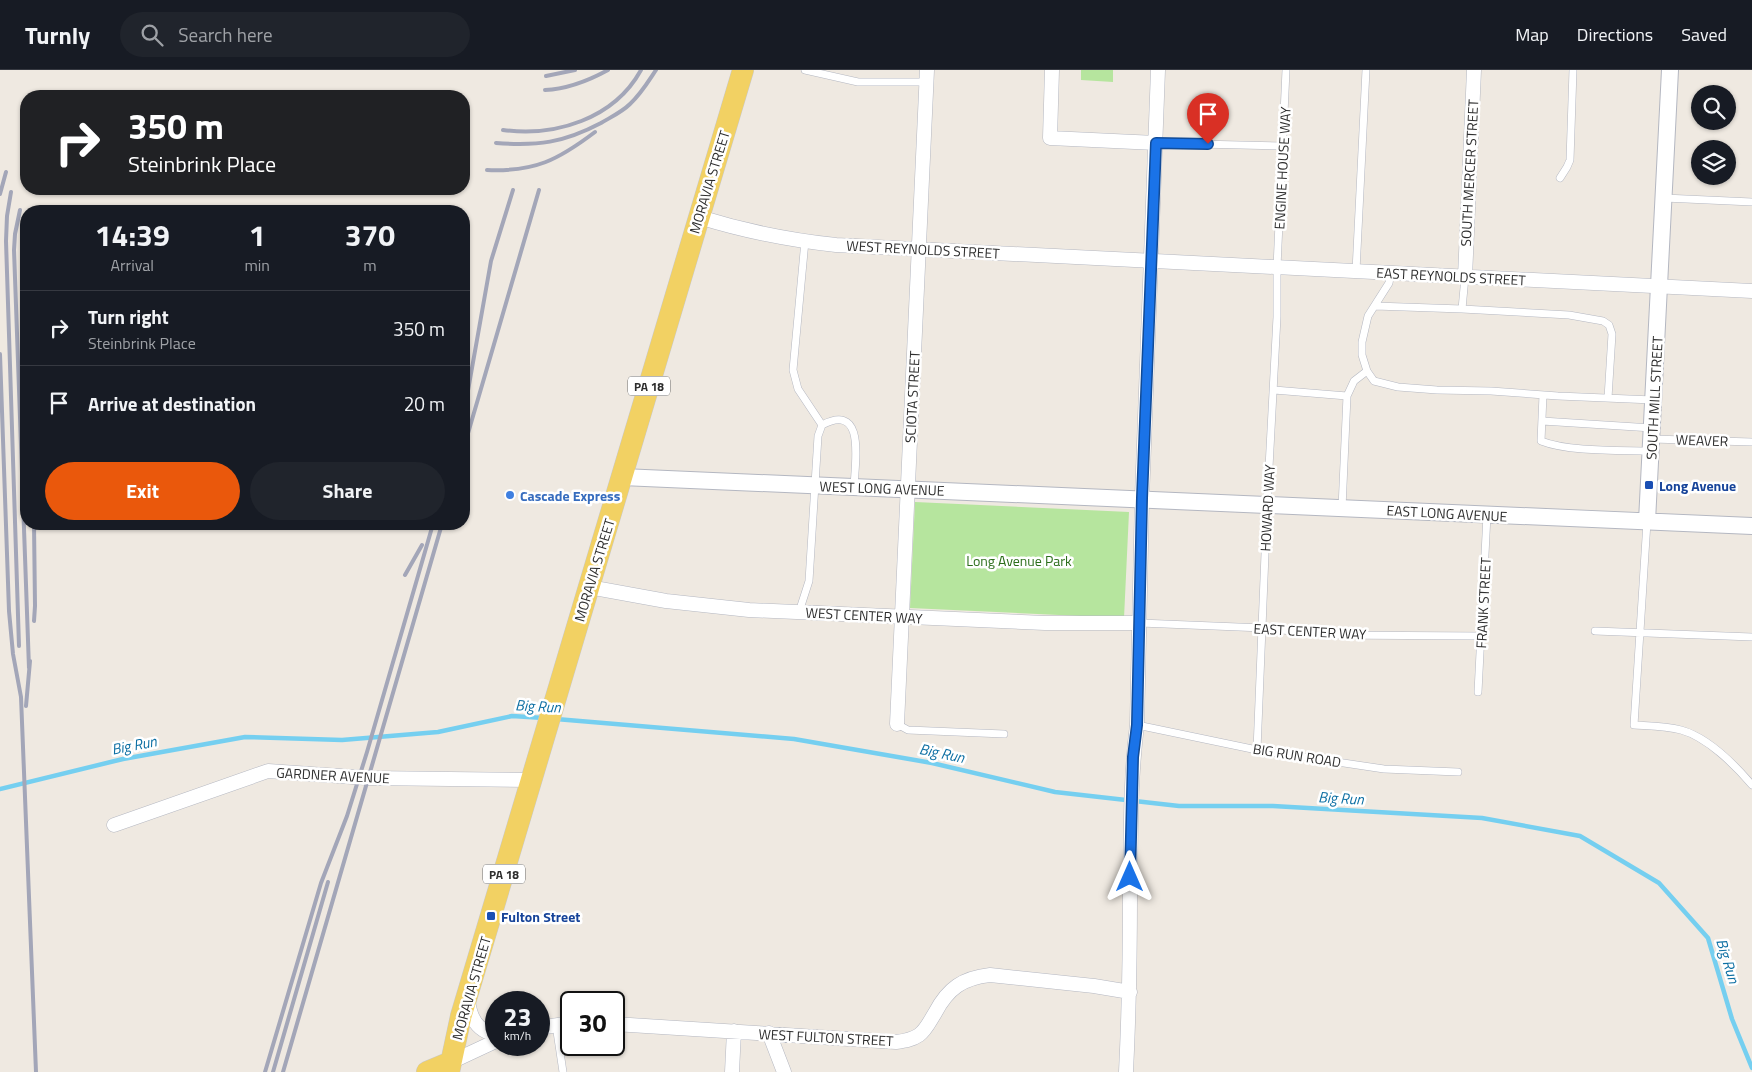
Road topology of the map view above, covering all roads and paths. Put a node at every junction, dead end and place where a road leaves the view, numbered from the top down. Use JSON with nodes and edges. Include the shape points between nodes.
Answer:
{"nodes":[{"id":1,"x":743,"y":70,"type":"edge"},
{"id":2,"x":805,"y":70,"type":"edge"},
{"id":3,"x":1052,"y":70,"type":"edge"},
{"id":4,"x":1158,"y":70,"type":"edge"},
{"id":5,"x":1286,"y":70,"type":"edge"},
{"id":6,"x":1366,"y":70,"type":"edge"},
{"id":7,"x":1474,"y":70,"type":"edge"},
{"id":8,"x":1573,"y":70,"type":"edge"},
{"id":9,"x":1670,"y":70,"type":"edge"},
{"id":10,"x":927,"y":76,"type":"edge"},
{"id":11,"x":1156,"y":143,"type":"junction"},
{"id":12,"x":1283,"y":146,"type":"junction"},
{"id":13,"x":1560,"y":178,"type":"dead end"},
{"id":14,"x":1664,"y":198,"type":"junction"},
{"id":15,"x":1752,"y":202,"type":"edge"},
{"id":16,"x":699,"y":217,"type":"junction"},
{"id":17,"x":805,"y":242,"type":"junction"},
{"id":18,"x":919,"y":249,"type":"junction"},
{"id":19,"x":1151,"y":261,"type":"junction"},
{"id":20,"x":1277,"y":267,"type":"junction"},
{"id":21,"x":1356,"y":271,"type":"junction"},
{"id":22,"x":1390,"y":273,"type":"junction"},
{"id":23,"x":1464,"y":277,"type":"junction"},
{"id":24,"x":1660,"y":286,"type":"junction"},
{"id":25,"x":1752,"y":291,"type":"edge"},
{"id":26,"x":1375,"y":306,"type":"junction"},
{"id":27,"x":1462,"y":309,"type":"junction"},
{"id":28,"x":1367,"y":372,"type":"junction"},
{"id":29,"x":1274,"y":390,"type":"junction"},
{"id":30,"x":1544,"y":395,"type":"junction"},
{"id":31,"x":1347,"y":396,"type":"junction"},
{"id":32,"x":1608,"y":398,"type":"junction"},
{"id":33,"x":1653,"y":400,"type":"junction"},
{"id":34,"x":1542,"y":421,"type":"junction"},
{"id":35,"x":822,"y":425,"type":"junction"},
{"id":36,"x":1651,"y":439,"type":"junction"},
{"id":37,"x":1752,"y":442,"type":"edge"},
{"id":38,"x":622,"y":476,"type":"junction"},
{"id":39,"x":815,"y":485,"type":"junction"},
{"id":40,"x":854,"y":487,"type":"junction"},
{"id":41,"x":907,"y":490,"type":"junction"},
{"id":42,"x":1142,"y":498,"type":"junction"},
{"id":43,"x":1267,"y":505,"type":"junction"},
{"id":44,"x":1342,"y":508,"type":"junction"},
{"id":45,"x":1487,"y":514,"type":"junction"},
{"id":46,"x":1647,"y":521,"type":"junction"},
{"id":47,"x":1752,"y":526,"type":"edge"},
{"id":48,"x":589,"y":587,"type":"junction"},
{"id":49,"x":799,"y":612,"type":"junction"},
{"id":50,"x":901,"y":617,"type":"junction"},
{"id":51,"x":1140,"y":623,"type":"junction"},
{"id":52,"x":1263,"y":628,"type":"junction"},
{"id":53,"x":1595,"y":631,"type":"dead end"},
{"id":54,"x":1639,"y":633,"type":"junction"},
{"id":55,"x":1481,"y":636,"type":"junction"},
{"id":56,"x":1752,"y":637,"type":"edge"},
{"id":57,"x":1478,"y":692,"type":"dead end"},
{"id":58,"x":898,"y":724,"type":"joint"},
{"id":59,"x":1137,"y":725,"type":"junction"},
{"id":60,"x":1004,"y":734,"type":"dead end"},
{"id":61,"x":1257,"y":750,"type":"junction"},
{"id":62,"x":1458,"y":772,"type":"dead end"},
{"id":63,"x":531,"y":780,"type":"junction"},
{"id":64,"x":1752,"y":785,"type":"edge"},
{"id":65,"x":114,"y":825,"type":"dead end"},
{"id":66,"x":1130,"y":992,"type":"junction"},
{"id":67,"x":467,"y":996,"type":"junction"},
{"id":68,"x":560,"y":1024,"type":"edge"},
{"id":69,"x":556,"y":1025,"type":"junction"},
{"id":70,"x":625,"y":1025,"type":"edge"},
{"id":71,"x":550,"y":1026,"type":"edge"},
{"id":72,"x":485,"y":1031,"type":"edge"},
{"id":73,"x":734,"y":1031,"type":"junction"},
{"id":74,"x":769,"y":1034,"type":"junction"},
{"id":75,"x":485,"y":1047,"type":"edge"},
{"id":76,"x":450,"y":1067,"type":"edge"},
{"id":77,"x":427,"y":1072,"type":"edge"},
{"id":78,"x":563,"y":1072,"type":"edge"},
{"id":79,"x":732,"y":1072,"type":"edge"},
{"id":80,"x":784,"y":1072,"type":"edge"},
{"id":81,"x":1126,"y":1072,"type":"edge"}],
"edges":[{"from":1,"to":16,"type":"main road","name":"MORAVIA STREET","number":"PA 18"},
{"from":2,"to":10,"type":"lane","via":[[858,82]]},
{"from":3,"to":11,"type":"street","via":[[1050,138]]},
{"from":4,"to":11,"type":"street"},
{"from":5,"to":12,"type":"lane","name":"ENGINE HOUSE WAY"},
{"from":6,"to":21,"type":"lane"},
{"from":7,"to":23,"type":"street","name":"SOUTH MERCER STREET"},
{"from":8,"to":13,"type":"lane","via":[[1570,160]]},
{"from":9,"to":14,"type":"street","name":"SOUTH MILL STREET"},
{"from":10,"to":18,"type":"street","name":"SCIOTA STREET"},
{"from":11,"to":12,"type":"lane"},
{"from":11,"to":19,"type":"street"},
{"from":12,"to":20,"type":"lane","name":"ENGINE HOUSE WAY"},
{"from":14,"to":15,"type":"lane"},
{"from":14,"to":24,"type":"street","name":"SOUTH MILL STREET"},
{"from":16,"to":17,"type":"street","name":"WEST REYNOLDS STREET"},
{"from":16,"to":38,"type":"main road","name":"MORAVIA STREET","number":"PA 18"},
{"from":17,"to":18,"type":"street","name":"WEST REYNOLDS STREET"},
{"from":17,"to":35,"type":"lane","via":[[793,370],[798,390]]},
{"from":18,"to":19,"type":"street","name":"WEST REYNOLDS STREET"},
{"from":18,"to":41,"type":"street","name":"SCIOTA STREET"},
{"from":19,"to":20,"type":"street","name":"EAST REYNOLDS STREET"},
{"from":19,"to":42,"type":"street"},
{"from":20,"to":21,"type":"street","name":"EAST REYNOLDS STREET"},
{"from":20,"to":29,"type":"lane","name":"HOWARD WAY"},
{"from":21,"to":22,"type":"street","name":"EAST REYNOLDS STREET"},
{"from":22,"to":23,"type":"street","name":"EAST REYNOLDS STREET"},
{"from":22,"to":26,"type":"lane","via":[[1390,284]]},
{"from":23,"to":24,"type":"street","name":"EAST REYNOLDS STREET"},
{"from":23,"to":27,"type":"lane"},
{"from":24,"to":25,"type":"street","name":"EAST REYNOLDS STREET"},
{"from":24,"to":33,"type":"street","name":"SOUTH MILL STREET"},
{"from":26,"to":27,"type":"lane"},
{"from":26,"to":28,"type":"lane","via":[[1368,316],[1362,342]]},
{"from":27,"to":32,"type":"lane","via":[[1570,315],[1609,325],[1612,334]]},
{"from":28,"to":30,"type":"lane","via":[[1374,381],[1398,388]]},
{"from":28,"to":31,"type":"lane","via":[[1354,381]]},
{"from":29,"to":31,"type":"lane"},
{"from":29,"to":43,"type":"lane","name":"HOWARD WAY"},
{"from":30,"to":32,"type":"lane"},
{"from":30,"to":34,"type":"lane"},
{"from":31,"to":44,"type":"lane"},
{"from":32,"to":33,"type":"lane"},
{"from":33,"to":36,"type":"street","name":"SOUTH MILL STREET"},
{"from":34,"to":36,"type":"lane"},
{"from":34,"to":36,"type":"lane","via":[[1541,441],[1551,445],[1572,447]]},
{"from":35,"to":39,"type":"lane","via":[[818,436]]},
{"from":35,"to":40,"type":"lane","via":[[833,419],[844,420],[852,426],[856,439]]},
{"from":36,"to":37,"type":"lane","name":"WEAVER"},
{"from":36,"to":46,"type":"street","name":"SOUTH MILL STREET"},
{"from":38,"to":39,"type":"street","name":"WEST LONG AVENUE"},
{"from":38,"to":48,"type":"main road","name":"MORAVIA STREET","number":"PA 18"},
{"from":39,"to":40,"type":"street","name":"WEST LONG AVENUE"},
{"from":39,"to":49,"type":"lane","via":[[809,581]]},
{"from":40,"to":41,"type":"street","name":"WEST LONG AVENUE"},
{"from":41,"to":42,"type":"street","name":"WEST LONG AVENUE"},
{"from":41,"to":50,"type":"street","name":"SCIOTA STREET"},
{"from":42,"to":43,"type":"street","name":"EAST LONG AVENUE"},
{"from":42,"to":51,"type":"street"},
{"from":43,"to":44,"type":"street","name":"EAST LONG AVENUE"},
{"from":43,"to":52,"type":"lane","name":"HOWARD WAY"},
{"from":44,"to":45,"type":"street","name":"EAST LONG AVENUE"},
{"from":45,"to":46,"type":"street","name":"EAST LONG AVENUE"},
{"from":45,"to":55,"type":"lane","name":"FRANK STREET"},
{"from":46,"to":47,"type":"street","name":"EAST LONG AVENUE"},
{"from":46,"to":54,"type":"lane","name":"SOUTH MILL STREET"},
{"from":48,"to":49,"type":"street","name":"WEST CENTER WAY","via":[[706,606]]},
{"from":48,"to":63,"type":"main road","name":"MORAVIA STREET","number":"PA 18"},
{"from":49,"to":50,"type":"street","name":"WEST CENTER WAY"},
{"from":50,"to":51,"type":"street","name":"WEST CENTER WAY"},
{"from":50,"to":58,"type":"street","name":"SCIOTA STREET"},
{"from":51,"to":52,"type":"lane","name":"EAST CENTER WAY"},
{"from":51,"to":59,"type":"street"},
{"from":52,"to":55,"type":"lane","name":"EAST CENTER WAY","via":[[1329,634]]},
{"from":52,"to":61,"type":"lane","name":"HOWARD WAY"},
{"from":53,"to":54,"type":"lane"},
{"from":54,"to":56,"type":"lane"},
{"from":54,"to":64,"type":"lane","name":"SOUTH MILL STREET","via":[[1634,725],[1683,730],[1726,756]]},
{"from":55,"to":57,"type":"lane","name":"FRANK STREET"},
{"from":58,"to":60,"type":"lane","via":[[910,730]]},
{"from":59,"to":61,"type":"lane","name":"BIG RUN ROAD"},
{"from":59,"to":66,"type":"street","via":[[1131,820]]},
{"from":61,"to":62,"type":"lane","name":"BIG RUN ROAD","via":[[1384,769]]},
{"from":63,"to":65,"type":"street","name":"GARDNER AVENUE","via":[[368,778],[268,771]]},
{"from":63,"to":67,"type":"main road","name":"MORAVIA STREET","number":"PA 18"},
{"from":66,"to":74,"type":"street","name":"WEST FULTON STREET","via":[[990,975],[975,977],[949,992],[927,1027],[908,1040],[896,1042]]},
{"from":66,"to":81,"type":"street"},
{"from":67,"to":72,"type":"street","via":[[472,1019]]},
{"from":67,"to":76,"type":"main road","name":"MORAVIA STREET","number":"PA 18"},
{"from":68,"to":69,"type":"street"},
{"from":69,"to":71,"type":"street"},
{"from":69,"to":78,"type":"lane"},
{"from":70,"to":73,"type":"street","name":"WEST FULTON STREET"},
{"from":73,"to":74,"type":"street","name":"WEST FULTON STREET"},
{"from":73,"to":79,"type":"street"},
{"from":74,"to":80,"type":"street"},
{"from":75,"to":76,"type":"street"},
{"from":76,"to":77,"type":"main road"}]}
